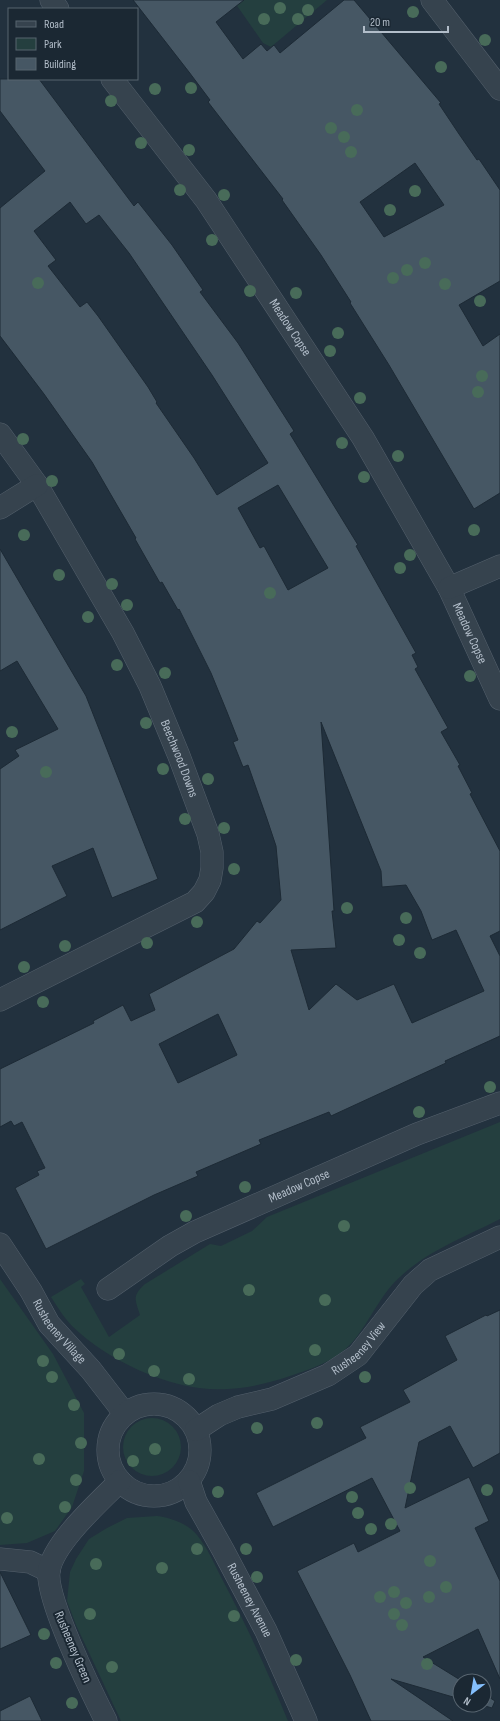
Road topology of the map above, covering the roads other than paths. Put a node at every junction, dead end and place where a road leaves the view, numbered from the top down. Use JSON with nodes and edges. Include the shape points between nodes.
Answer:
{"nodes":[{"id":1,"x":51,"y":0,"type":"edge"},
{"id":2,"x":432,"y":0,"type":"edge"},
{"id":3,"x":57,"y":8,"type":"edge"},
{"id":4,"x":113,"y":80,"type":"edge"},
{"id":5,"x":500,"y":89,"type":"edge"},
{"id":6,"x":0,"y":434,"type":"edge"},
{"id":7,"x":37,"y":485,"type":"junction"},
{"id":8,"x":0,"y":508,"type":"edge"},
{"id":9,"x":500,"y":566,"type":"edge"},
{"id":10,"x":449,"y":588,"type":"junction"},
{"id":11,"x":500,"y":699,"type":"edge"},
{"id":12,"x":0,"y":1000,"type":"edge"},
{"id":13,"x":500,"y":1103,"type":"edge"},
{"id":14,"x":500,"y":1237,"type":"edge"},
{"id":15,"x":0,"y":1244,"type":"edge"},
{"id":16,"x":108,"y":1289,"type":"dead end"},
{"id":17,"x":125,"y":1414,"type":"junction"},
{"id":18,"x":196,"y":1430,"type":"junction"},
{"id":19,"x":120,"y":1481,"type":"junction"},
{"id":20,"x":189,"y":1481,"type":"junction"},
{"id":21,"x":0,"y":1559,"type":"edge"},
{"id":22,"x":49,"y":1571,"type":"junction"},
{"id":23,"x":106,"y":1721,"type":"edge"},
{"id":24,"x":306,"y":1721,"type":"edge"}],
"edges":[{"from":1,"to":3,"type":"street"},
{"from":2,"to":5,"type":"street"},
{"from":4,"to":10,"type":"street","name":"Meadow Copse","via":[[206,200],[363,438]]},
{"from":6,"to":7,"type":"street","name":"Beechwood Downs"},
{"from":7,"to":8,"type":"street"},
{"from":7,"to":12,"type":"street","name":"Beechwood Downs","via":[[123,633],[150,686],[208,834],[212,868],[209,882],[195,902]]},
{"from":9,"to":10,"type":"street","name":"Meadow Copse"},
{"from":10,"to":11,"type":"street","name":"Meadow Copse"},
{"from":13,"to":16,"type":"street","name":"Meadow Copse","via":[[417,1134],[195,1232]]},
{"from":14,"to":18,"type":"street","name":"Rusheeney View","via":[[430,1270],[413,1285],[358,1354],[328,1375],[272,1398],[238,1407],[219,1415]]},
{"from":15,"to":17,"type":"street","name":"Rusheeney Village","via":[[49,1324]]},
{"from":17,"to":18,"type":"street","via":[[137,1407],[164,1405],[177,1410]]},
{"from":17,"to":19,"type":"street","via":[[115,1425],[109,1439],[108,1454],[112,1468]]},
{"from":18,"to":20,"type":"street","via":[[200,1456]]},
{"from":19,"to":20,"type":"street","via":[[132,1491],[147,1496],[162,1496],[177,1490]]},
{"from":19,"to":22,"type":"street","name":"Rusheeney Green","via":[[80,1521],[57,1551]]},
{"from":20,"to":24,"type":"street","name":"Rusheeney Avenue","via":[[196,1502],[266,1631]]},
{"from":21,"to":22,"type":"street","via":[[30,1562]]},
{"from":22,"to":23,"type":"street","name":"Rusheeney Green","via":[[51,1590],[60,1618]]}]}
